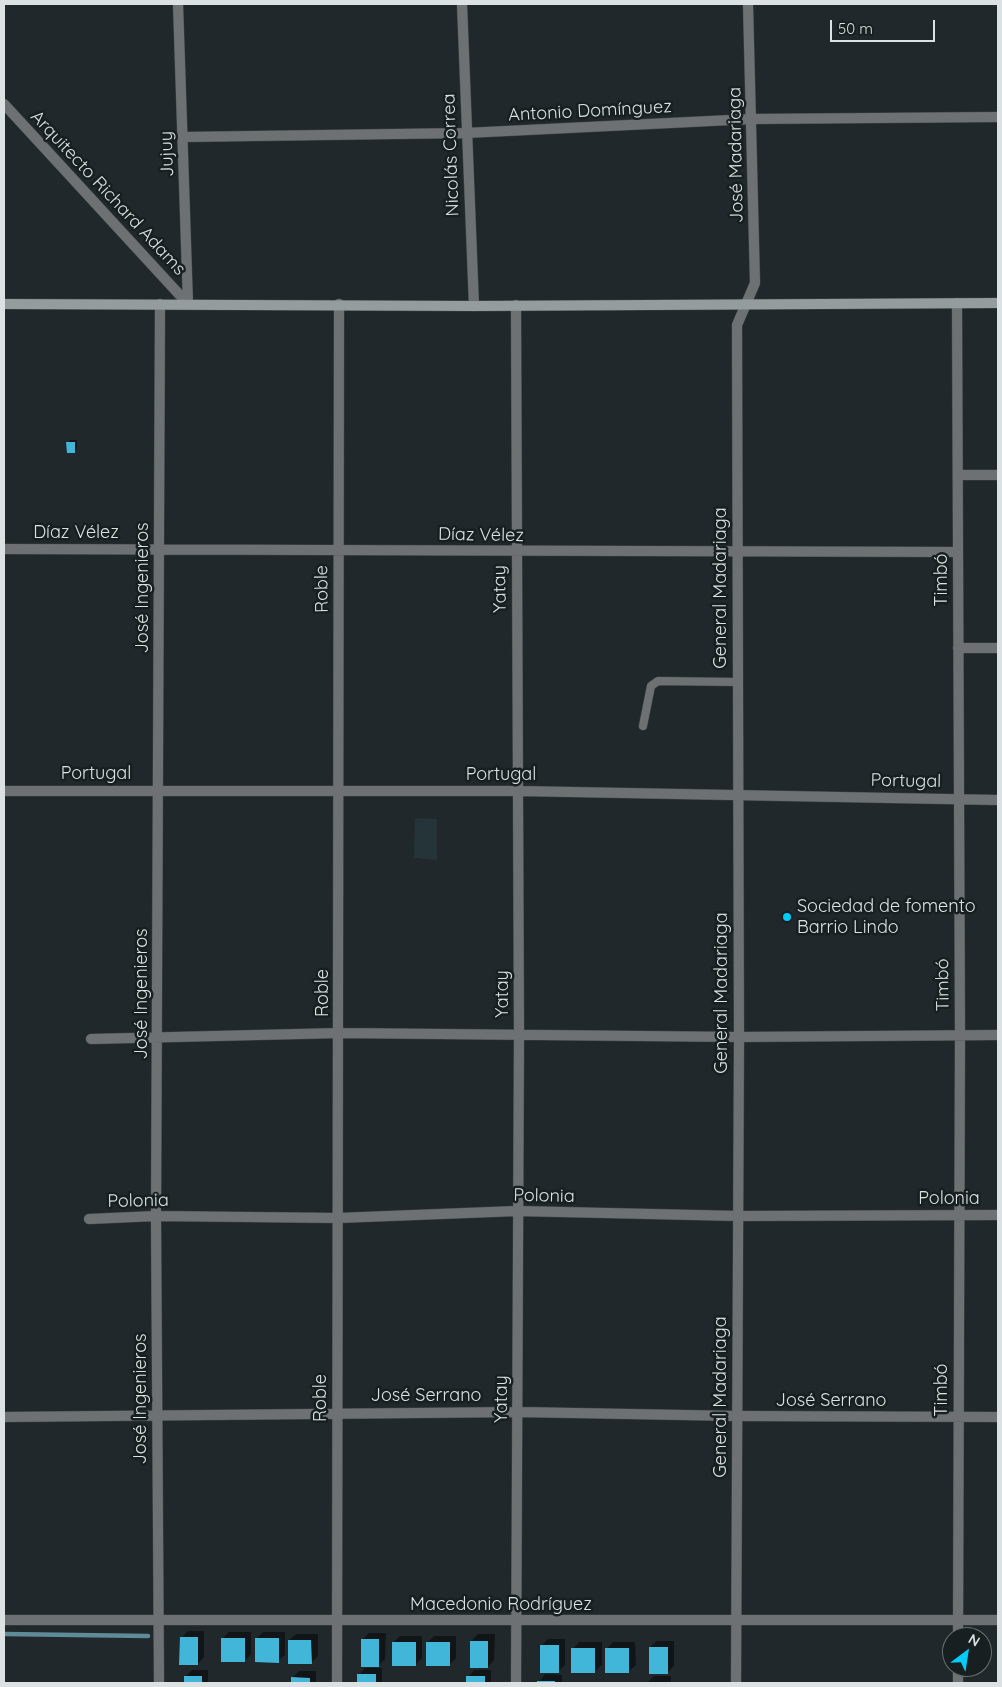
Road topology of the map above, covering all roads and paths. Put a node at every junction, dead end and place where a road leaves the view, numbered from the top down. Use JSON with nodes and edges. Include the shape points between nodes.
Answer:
{"nodes":[{"id":1,"x":178,"y":4,"type":"edge"},
{"id":2,"x":462,"y":4,"type":"edge"},
{"id":3,"x":748,"y":4,"type":"edge"},
{"id":4,"x":4,"y":104,"type":"edge"},
{"id":5,"x":998,"y":117,"type":"edge"},
{"id":6,"x":751,"y":119,"type":"junction"},
{"id":7,"x":466,"y":133,"type":"junction"},
{"id":8,"x":183,"y":137,"type":"junction"},
{"id":9,"x":957,"y":303,"type":"junction"},
{"id":10,"x":998,"y":303,"type":"edge"},
{"id":11,"x":4,"y":304,"type":"edge"},
{"id":12,"x":160,"y":304,"type":"junction"},
{"id":13,"x":188,"y":304,"type":"junction"},
{"id":14,"x":339,"y":304,"type":"junction"},
{"id":15,"x":747,"y":304,"type":"junction"},
{"id":16,"x":516,"y":305,"type":"junction"},
{"id":17,"x":474,"y":306,"type":"junction"},
{"id":18,"x":959,"y":475,"type":"junction"},
{"id":19,"x":998,"y":475,"type":"edge"},
{"id":20,"x":4,"y":550,"type":"edge"},
{"id":21,"x":159,"y":550,"type":"junction"},
{"id":22,"x":337,"y":550,"type":"junction"},
{"id":23,"x":738,"y":551,"type":"junction"},
{"id":24,"x":515,"y":552,"type":"junction"},
{"id":25,"x":958,"y":552,"type":"junction"},
{"id":26,"x":958,"y":648,"type":"junction"},
{"id":27,"x":998,"y":648,"type":"edge"},
{"id":28,"x":738,"y":682,"type":"junction"},
{"id":29,"x":643,"y":726,"type":"dead end"},
{"id":30,"x":157,"y":790,"type":"junction"},
{"id":31,"x":4,"y":791,"type":"edge"},
{"id":32,"x":518,"y":791,"type":"junction"},
{"id":33,"x":340,"y":792,"type":"junction"},
{"id":34,"x":737,"y":795,"type":"junction"},
{"id":35,"x":957,"y":798,"type":"junction"},
{"id":36,"x":998,"y":800,"type":"edge"},
{"id":37,"x":340,"y":1033,"type":"junction"},
{"id":38,"x":519,"y":1034,"type":"junction"},
{"id":39,"x":960,"y":1034,"type":"junction"},
{"id":40,"x":998,"y":1035,"type":"edge"},
{"id":41,"x":739,"y":1037,"type":"junction"},
{"id":42,"x":90,"y":1039,"type":"dead end"},
{"id":43,"x":158,"y":1039,"type":"junction"},
{"id":44,"x":517,"y":1211,"type":"junction"},
{"id":45,"x":959,"y":1215,"type":"junction"},
{"id":46,"x":998,"y":1215,"type":"edge"},
{"id":47,"x":156,"y":1216,"type":"junction"},
{"id":48,"x":739,"y":1216,"type":"junction"},
{"id":49,"x":338,"y":1218,"type":"junction"},
{"id":50,"x":89,"y":1219,"type":"dead end"},
{"id":51,"x":519,"y":1412,"type":"junction"},
{"id":52,"x":338,"y":1413,"type":"junction"},
{"id":53,"x":157,"y":1416,"type":"junction"},
{"id":54,"x":737,"y":1416,"type":"junction"},
{"id":55,"x":4,"y":1417,"type":"edge"},
{"id":56,"x":959,"y":1417,"type":"junction"},
{"id":57,"x":998,"y":1417,"type":"edge"},
{"id":58,"x":159,"y":1619,"type":"junction"},
{"id":59,"x":4,"y":1620,"type":"edge"},
{"id":60,"x":338,"y":1620,"type":"junction"},
{"id":61,"x":958,"y":1620,"type":"junction"},
{"id":62,"x":998,"y":1620,"type":"edge"},
{"id":63,"x":516,"y":1622,"type":"junction"},
{"id":64,"x":737,"y":1622,"type":"junction"},
{"id":65,"x":958,"y":1627,"type":"edge"},
{"id":66,"x":159,"y":1683,"type":"edge"},
{"id":67,"x":337,"y":1683,"type":"edge"},
{"id":68,"x":516,"y":1683,"type":"edge"},
{"id":69,"x":736,"y":1683,"type":"edge"}],
"edges":[{"from":1,"to":8,"type":"street","name":"Jujuy"},
{"from":2,"to":7,"type":"street","name":"Nicolás Correa"},
{"from":3,"to":6,"type":"street","name":"José Madariaga"},
{"from":4,"to":13,"type":"street","name":"Arquitecto Richard Adams"},
{"from":5,"to":6,"type":"street","name":"Antonio Domínguez"},
{"from":6,"to":7,"type":"street","name":"Antonio Domínguez"},
{"from":6,"to":15,"type":"street","name":"José Madariaga","via":[[755,283]]},
{"from":7,"to":8,"type":"street","name":"Antonio Domínguez"},
{"from":7,"to":17,"type":"street","name":"Nicolás Correa"},
{"from":8,"to":13,"type":"street","name":"Jujuy"},
{"from":9,"to":10,"type":"main road"},
{"from":9,"to":15,"type":"main road"},
{"from":9,"to":18,"type":"street","name":"Timbó"},
{"from":11,"to":12,"type":"main road"},
{"from":12,"to":13,"type":"main road"},
{"from":12,"to":21,"type":"street","name":"José Ingenieros"},
{"from":13,"to":14,"type":"main road"},
{"from":14,"to":17,"type":"main road"},
{"from":14,"to":22,"type":"street","name":"Roble"},
{"from":15,"to":16,"type":"main road"},
{"from":15,"to":23,"type":"street","name":"General Madariaga","via":[[737,325]]},
{"from":16,"to":17,"type":"main road"},
{"from":16,"to":24,"type":"street","name":"Yatay"},
{"from":18,"to":19,"type":"street"},
{"from":18,"to":25,"type":"street","name":"Timbó"},
{"from":20,"to":21,"type":"street","name":"Díaz Vélez"},
{"from":21,"to":22,"type":"street","name":"Díaz Vélez"},
{"from":21,"to":30,"type":"street","name":"José Ingenieros"},
{"from":22,"to":24,"type":"street","name":"Díaz Vélez"},
{"from":22,"to":33,"type":"street","name":"Roble"},
{"from":23,"to":24,"type":"street","name":"Díaz Vélez"},
{"from":23,"to":25,"type":"street","name":"Díaz Vélez"},
{"from":23,"to":28,"type":"street","name":"General Madariaga"},
{"from":24,"to":32,"type":"street","name":"Yatay"},
{"from":25,"to":26,"type":"street","name":"Timbó"},
{"from":26,"to":27,"type":"street"},
{"from":26,"to":35,"type":"street","name":"Timbó"},
{"from":28,"to":29,"type":"lane","via":[[658,681],[652,686]]},
{"from":28,"to":34,"type":"street","name":"General Madariaga"},
{"from":30,"to":31,"type":"street","name":"Portugal"},
{"from":30,"to":33,"type":"street","name":"Portugal"},
{"from":30,"to":43,"type":"street","name":"José Ingenieros"},
{"from":32,"to":33,"type":"street","name":"Portugal"},
{"from":32,"to":34,"type":"street","name":"Portugal"},
{"from":32,"to":38,"type":"street","name":"Yatay"},
{"from":33,"to":37,"type":"street","name":"Roble"},
{"from":34,"to":35,"type":"street","name":"Portugal"},
{"from":34,"to":41,"type":"street","name":"General Madariaga"},
{"from":35,"to":36,"type":"street","name":"Portugal"},
{"from":35,"to":39,"type":"street","name":"Timbó"},
{"from":37,"to":38,"type":"street"},
{"from":37,"to":43,"type":"street"},
{"from":37,"to":49,"type":"street","name":"Roble"},
{"from":38,"to":41,"type":"street"},
{"from":38,"to":44,"type":"street","name":"Yatay"},
{"from":39,"to":40,"type":"street"},
{"from":39,"to":41,"type":"street"},
{"from":39,"to":45,"type":"street","name":"Timbó"},
{"from":41,"to":48,"type":"street","name":"General Madariaga"},
{"from":42,"to":43,"type":"street"},
{"from":43,"to":47,"type":"street","name":"José Ingenieros"},
{"from":44,"to":48,"type":"street","name":"Polonia"},
{"from":44,"to":49,"type":"street","name":"Polonia"},
{"from":44,"to":51,"type":"street","name":"Yatay"},
{"from":45,"to":46,"type":"street","name":"Polonia"},
{"from":45,"to":48,"type":"street","name":"Polonia"},
{"from":45,"to":56,"type":"street","name":"Timbó"},
{"from":47,"to":49,"type":"street","name":"Polonia"},
{"from":47,"to":50,"type":"street","name":"Polonia"},
{"from":47,"to":53,"type":"street","name":"José Ingenieros"},
{"from":48,"to":54,"type":"street","name":"General Madariaga"},
{"from":49,"to":52,"type":"street","name":"Roble"},
{"from":51,"to":52,"type":"street","name":"José Serrano"},
{"from":51,"to":54,"type":"street","name":"José Serrano"},
{"from":51,"to":63,"type":"street","name":"Yatay"},
{"from":52,"to":53,"type":"street","name":"José Serrano"},
{"from":52,"to":60,"type":"street","name":"Roble"},
{"from":53,"to":55,"type":"street","name":"José Serrano"},
{"from":53,"to":58,"type":"street","name":"José Ingenieros"},
{"from":54,"to":56,"type":"street","name":"José Serrano"},
{"from":54,"to":64,"type":"street","name":"General Madariaga"},
{"from":56,"to":57,"type":"street","name":"José Serrano"},
{"from":56,"to":61,"type":"street","name":"Timbó"},
{"from":58,"to":59,"type":"street","name":"Macedonio Rodríguez"},
{"from":58,"to":60,"type":"street","name":"Macedonio Rodríguez"},
{"from":58,"to":66,"type":"street","name":"José Ingenieros"},
{"from":60,"to":63,"type":"street","name":"Macedonio Rodríguez"},
{"from":60,"to":67,"type":"street","name":"Roble"},
{"from":61,"to":62,"type":"street","name":"Macedonio Rodríguez"},
{"from":61,"to":64,"type":"street","name":"Macedonio Rodríguez"},
{"from":61,"to":65,"type":"street","name":"Timbó"},
{"from":63,"to":64,"type":"street","name":"Macedonio Rodríguez"},
{"from":63,"to":68,"type":"street","name":"Yatay"},
{"from":64,"to":69,"type":"street","name":"General Madariaga"}]}
